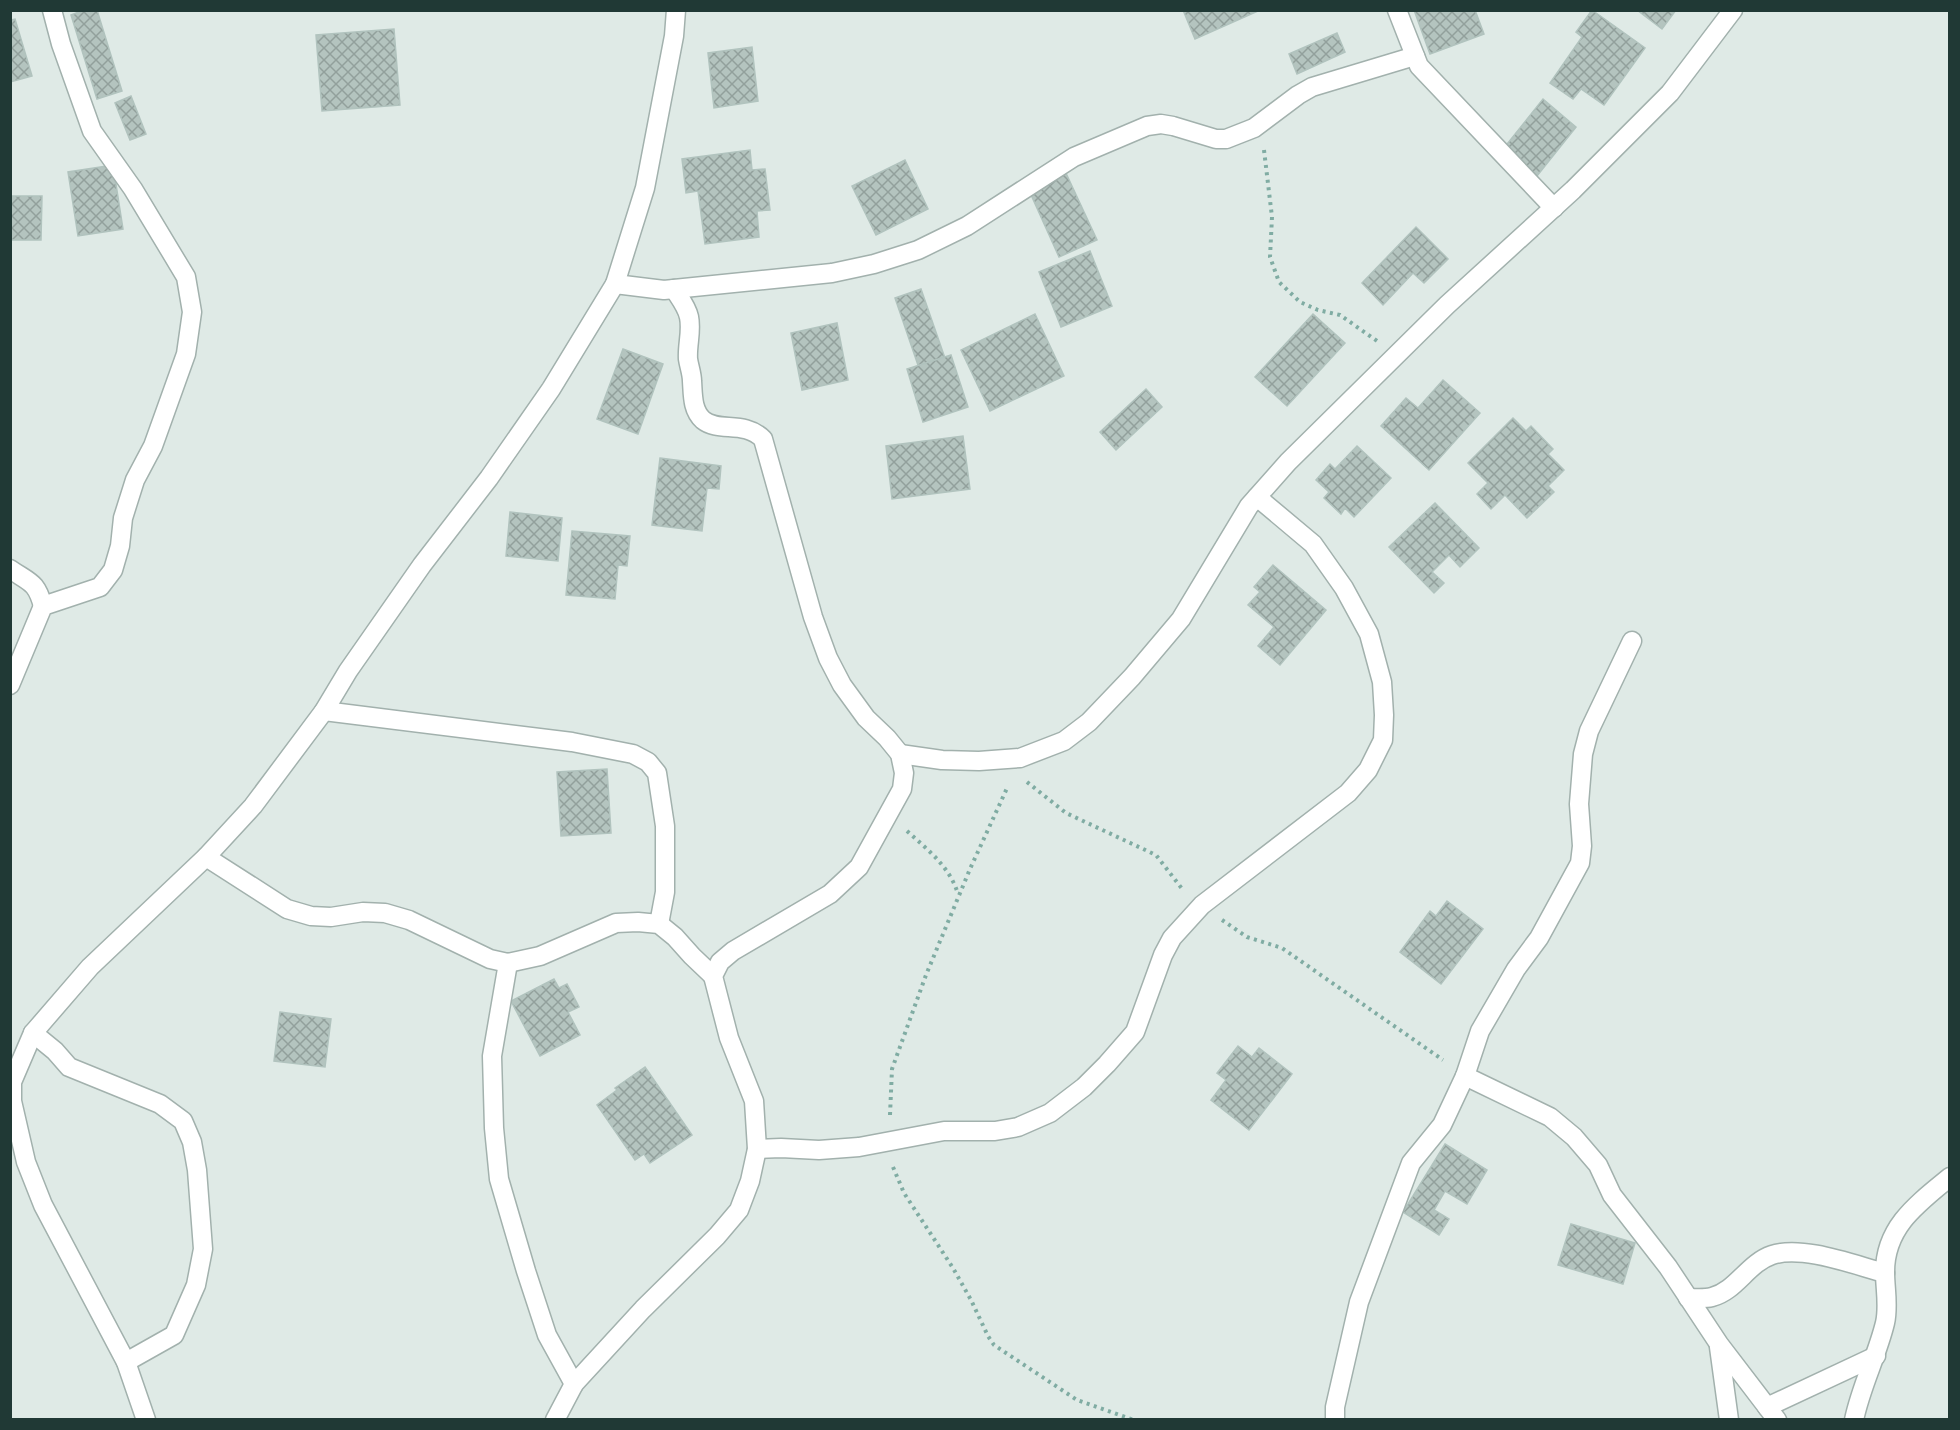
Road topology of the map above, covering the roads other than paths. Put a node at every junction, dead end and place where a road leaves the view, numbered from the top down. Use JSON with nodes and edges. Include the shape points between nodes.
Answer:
{"nodes":[{"id":1,"x":51,"y":10,"type":"edge"},
{"id":2,"x":676,"y":10,"type":"edge"},
{"id":3,"x":1397,"y":10,"type":"edge"},
{"id":4,"x":1733,"y":10,"type":"edge"},
{"id":5,"x":1414,"y":56,"type":"junction"},
{"id":6,"x":1554,"y":208,"type":"junction"},
{"id":7,"x":615,"y":284,"type":"junction"},
{"id":8,"x":674,"y":289,"type":"junction"},
{"id":9,"x":1257,"y":497,"type":"junction"},
{"id":10,"x":10,"y":569,"type":"edge"},
{"id":11,"x":43,"y":606,"type":"junction"},
{"id":12,"x":1632,"y":641,"type":"dead end"},
{"id":13,"x":10,"y":685,"type":"edge"},
{"id":14,"x":324,"y":711,"type":"junction"},
{"id":15,"x":900,"y":754,"type":"junction"},
{"id":16,"x":206,"y":857,"type":"junction"},
{"id":17,"x":659,"y":924,"type":"junction"},
{"id":18,"x":508,"y":963,"type":"junction"},
{"id":19,"x":713,"y":976,"type":"junction"},
{"id":20,"x":33,"y":1033,"type":"junction"},
{"id":21,"x":14,"y":1064,"type":"edge"},
{"id":22,"x":1465,"y":1076,"type":"junction"},
{"id":23,"x":11,"y":1102,"type":"edge"},
{"id":24,"x":757,"y":1149,"type":"junction"},
{"id":25,"x":1950,"y":1177,"type":"edge"},
{"id":26,"x":1885,"y":1273,"type":"junction"},
{"id":27,"x":1689,"y":1298,"type":"junction"},
{"id":28,"x":1719,"y":1344,"type":"junction"},
{"id":29,"x":1876,"y":1356,"type":"junction"},
{"id":30,"x":126,"y":1362,"type":"junction"},
{"id":31,"x":574,"y":1384,"type":"junction"},
{"id":32,"x":1769,"y":1414,"type":"edge"},
{"id":33,"x":146,"y":1419,"type":"edge"},
{"id":34,"x":555,"y":1419,"type":"edge"},
{"id":35,"x":1335,"y":1419,"type":"edge"},
{"id":36,"x":1729,"y":1419,"type":"edge"},
{"id":37,"x":1854,"y":1419,"type":"edge"}],
"edges":[{"from":1,"to":11,"type":"street","via":[[92,131],[133,189],[186,277],[192,312],[186,354],[153,446],[135,480],[113,570],[100,587]]},
{"from":2,"to":7,"type":"street","via":[[645,188]]},
{"from":3,"to":5,"type":"street"},
{"from":4,"to":6,"type":"street","via":[[1670,93]]},
{"from":5,"to":6,"type":"street","via":[[1430,80]]},
{"from":5,"to":8,"type":"street","via":[[1312,87],[1254,128],[1226,139],[1161,124],[1147,126],[1074,157],[967,226],[918,250],[874,264],[832,273]]},
{"from":6,"to":9,"type":"street","via":[[1447,305]]},
{"from":7,"to":8,"type":"street"},
{"from":7,"to":14,"type":"street","via":[[551,388],[422,565]]},
{"from":8,"to":15,"type":"street","via":[[689,314],[688,359],[697,411],[711,425],[745,428],[763,439],[828,658],[866,718]]},
{"from":9,"to":15,"type":"street","via":[[1181,620],[1132,677],[1064,741],[1020,758],[942,760]]},
{"from":9,"to":24,"type":"street","via":[[1313,544],[1370,634],[1382,682],[1383,740],[1368,770],[1348,793],[1202,905],[1163,955],[1135,1032],[1084,1087],[1050,1113],[1018,1127],[995,1131],[944,1131],[859,1147]]},
{"from":10,"to":11,"type":"street","via":[[32,582]]},
{"from":11,"to":13,"type":"street"},
{"from":12,"to":22,"type":"street","via":[[1589,731],[1583,754],[1580,863],[1539,938],[1480,1031]]},
{"from":14,"to":16,"type":"street","via":[[253,806]]},
{"from":14,"to":17,"type":"street","via":[[572,742],[633,754],[648,762],[657,773],[665,826],[665,892]]},
{"from":15,"to":19,"type":"street","via":[[902,789],[859,867],[830,894],[733,951],[720,962]]},
{"from":16,"to":18,"type":"street","via":[[287,909],[331,917],[385,913],[409,920],[490,959]]},
{"from":16,"to":20,"type":"street","via":[[90,967]]},
{"from":17,"to":18,"type":"street","via":[[616,923],[540,956]]},
{"from":17,"to":19,"type":"street"},
{"from":18,"to":31,"type":"street","via":[[492,1056],[499,1179],[548,1335]]},
{"from":19,"to":24,"type":"street","via":[[729,1038],[754,1101]]},
{"from":20,"to":21,"type":"street"},
{"from":20,"to":30,"type":"street","via":[[69,1067],[160,1104],[183,1121],[192,1142],[203,1249],[196,1285],[174,1335]]},
{"from":21,"to":23,"type":"street"},
{"from":22,"to":27,"type":"street","via":[[1550,1117],[1574,1137],[1598,1165],[1612,1195]]},
{"from":22,"to":35,"type":"street","via":[[1442,1125],[1411,1163],[1359,1302]]},
{"from":23,"to":30,"type":"street","via":[[26,1162],[43,1205]]},
{"from":24,"to":31,"type":"street","via":[[739,1209]]},
{"from":25,"to":26,"type":"street","via":[[1901,1222],[1886,1252]]},
{"from":26,"to":27,"type":"street","via":[[1791,1252],[1772,1255],[1719,1294]]},
{"from":26,"to":29,"type":"street","via":[[1886,1320]]},
{"from":27,"to":28,"type":"street"},
{"from":28,"to":32,"type":"street"},
{"from":28,"to":36,"type":"street"},
{"from":29,"to":32,"type":"street"},
{"from":29,"to":37,"type":"street"},
{"from":30,"to":33,"type":"street"},
{"from":31,"to":34,"type":"street"}]}
